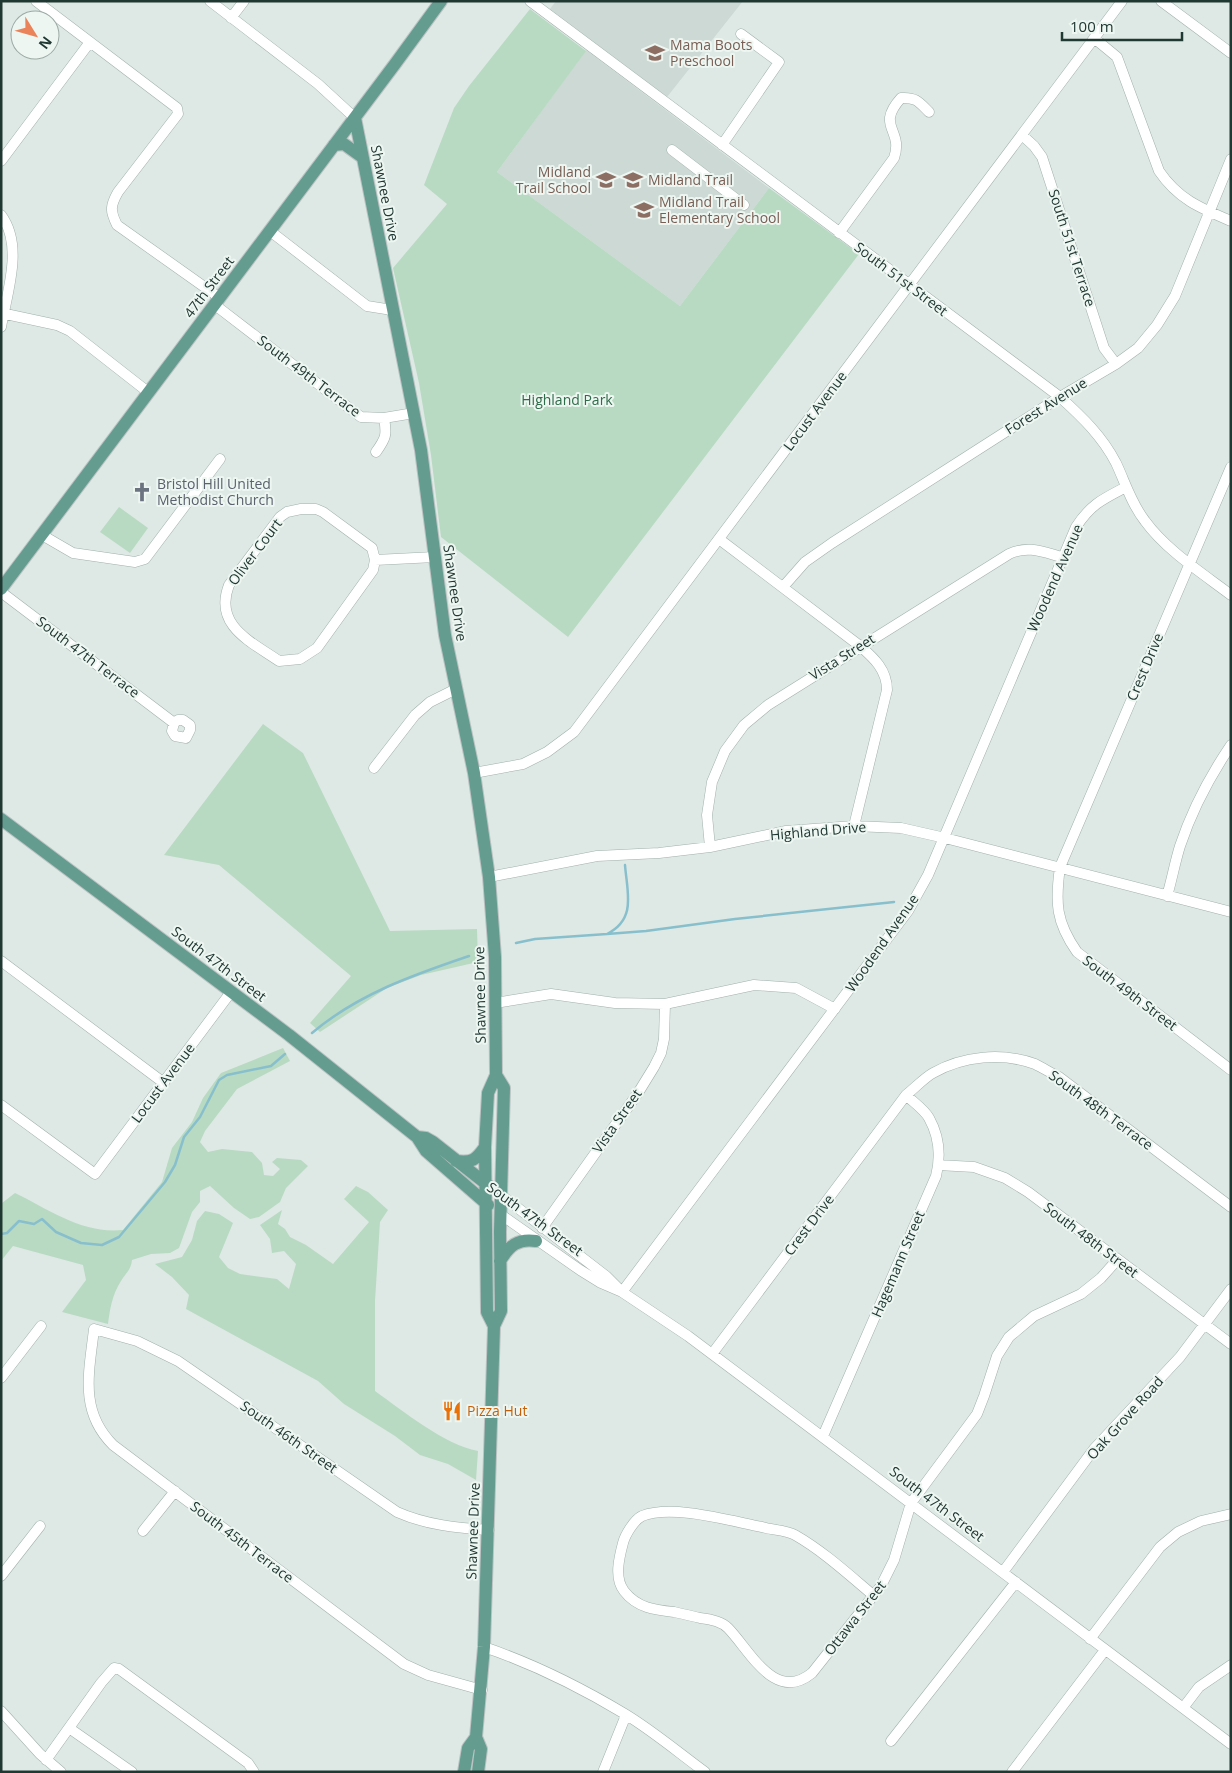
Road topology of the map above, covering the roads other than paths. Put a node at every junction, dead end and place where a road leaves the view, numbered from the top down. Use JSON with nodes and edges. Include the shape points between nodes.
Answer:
{"nodes":[{"id":1,"x":36,"y":1,"type":"edge"},
{"id":2,"x":210,"y":1,"type":"edge"},
{"id":3,"x":244,"y":1,"type":"edge"},
{"id":4,"x":441,"y":1,"type":"edge"},
{"id":5,"x":530,"y":1,"type":"edge"},
{"id":6,"x":1122,"y":1,"type":"edge"},
{"id":7,"x":1161,"y":1,"type":"edge"},
{"id":8,"x":231,"y":18,"type":"junction"},
{"id":9,"x":741,"y":34,"type":"dead end"},
{"id":10,"x":1094,"y":38,"type":"junction"},
{"id":11,"x":90,"y":42,"type":"junction"},
{"id":12,"x":1231,"y":53,"type":"edge"},
{"id":13,"x":929,"y":112,"type":"dead end"},
{"id":14,"x":355,"y":118,"type":"junction"},
{"id":15,"x":1022,"y":135,"type":"junction"},
{"id":16,"x":334,"y":145,"type":"junction"},
{"id":17,"x":722,"y":145,"type":"junction"},
{"id":18,"x":672,"y":150,"type":"dead end"},
{"id":19,"x":362,"y":157,"type":"junction"},
{"id":20,"x":1231,"y":159,"type":"edge"},
{"id":21,"x":1,"y":161,"type":"edge"},
{"id":22,"x":744,"y":205,"type":"dead end"},
{"id":23,"x":1209,"y":212,"type":"junction"},
{"id":24,"x":1,"y":214,"type":"edge"},
{"id":25,"x":1231,"y":221,"type":"edge"},
{"id":26,"x":270,"y":231,"type":"junction"},
{"id":27,"x":839,"y":233,"type":"junction"},
{"id":28,"x":909,"y":286,"type":"junction"},
{"id":29,"x":217,"y":302,"type":"junction"},
{"id":30,"x":392,"y":310,"type":"junction"},
{"id":31,"x":3,"y":313,"type":"edge"},
{"id":32,"x":1,"y":328,"type":"edge"},
{"id":33,"x":1116,"y":364,"type":"junction"},
{"id":34,"x":148,"y":392,"type":"junction"},
{"id":35,"x":1060,"y":397,"type":"junction"},
{"id":36,"x":414,"y":414,"type":"junction"},
{"id":37,"x":384,"y":418,"type":"junction"},
{"id":38,"x":376,"y":452,"type":"dead end"},
{"id":39,"x":220,"y":459,"type":"dead end"},
{"id":40,"x":1231,"y":467,"type":"edge"},
{"id":41,"x":1126,"y":487,"type":"junction"},
{"id":42,"x":42,"y":535,"type":"junction"},
{"id":43,"x":719,"y":539,"type":"junction"},
{"id":44,"x":435,"y":557,"type":"junction"},
{"id":45,"x":1062,"y":557,"type":"junction"},
{"id":46,"x":375,"y":560,"type":"junction"},
{"id":47,"x":1189,"y":563,"type":"junction"},
{"id":48,"x":783,"y":587,"type":"junction"},
{"id":49,"x":1,"y":591,"type":"edge"},
{"id":50,"x":1231,"y":596,"type":"edge"},
{"id":51,"x":860,"y":646,"type":"junction"},
{"id":52,"x":456,"y":689,"type":"junction"},
{"id":53,"x":174,"y":723,"type":"dead end"},
{"id":54,"x":1231,"y":744,"type":"edge"},
{"id":55,"x":374,"y":768,"type":"dead end"},
{"id":56,"x":474,"y":773,"type":"junction"},
{"id":57,"x":1,"y":819,"type":"edge"},
{"id":58,"x":854,"y":826,"type":"junction"},
{"id":59,"x":945,"y":838,"type":"junction"},
{"id":60,"x":710,"y":847,"type":"junction"},
{"id":61,"x":1060,"y":867,"type":"junction"},
{"id":62,"x":489,"y":877,"type":"junction"},
{"id":63,"x":1167,"y":896,"type":"junction"},
{"id":64,"x":1231,"y":912,"type":"edge"},
{"id":65,"x":1,"y":961,"type":"edge"},
{"id":66,"x":231,"y":992,"type":"junction"},
{"id":67,"x":495,"y":1003,"type":"junction"},
{"id":68,"x":666,"y":1004,"type":"junction"},
{"id":69,"x":835,"y":1009,"type":"junction"},
{"id":70,"x":1231,"y":1070,"type":"edge"},
{"id":71,"x":496,"y":1075,"type":"junction"},
{"id":72,"x":164,"y":1084,"type":"junction"},
{"id":73,"x":906,"y":1095,"type":"junction"},
{"id":74,"x":1,"y":1105,"type":"edge"},
{"id":75,"x":417,"y":1137,"type":"junction"},
{"id":76,"x":485,"y":1147,"type":"junction"},
{"id":77,"x":456,"y":1161,"type":"junction"},
{"id":78,"x":938,"y":1165,"type":"junction"},
{"id":79,"x":484,"y":1182,"type":"junction"},
{"id":80,"x":501,"y":1195,"type":"junction"},
{"id":81,"x":485,"y":1202,"type":"junction"},
{"id":82,"x":1231,"y":1206,"type":"edge"},
{"id":83,"x":500,"y":1214,"type":"junction"},
{"id":84,"x":542,"y":1228,"type":"junction"},
{"id":85,"x":536,"y":1241,"type":"junction"},
{"id":86,"x":1118,"y":1260,"type":"junction"},
{"id":87,"x":500,"y":1261,"type":"junction"},
{"id":88,"x":1231,"y":1289,"type":"edge"},
{"id":89,"x":622,"y":1292,"type":"junction"},
{"id":90,"x":1204,"y":1324,"type":"junction"},
{"id":91,"x":41,"y":1326,"type":"dead end"},
{"id":92,"x":494,"y":1326,"type":"junction"},
{"id":93,"x":94,"y":1329,"type":"joint"},
{"id":94,"x":1231,"y":1344,"type":"edge"},
{"id":95,"x":712,"y":1354,"type":"junction"},
{"id":96,"x":1,"y":1378,"type":"edge"},
{"id":97,"x":823,"y":1436,"type":"junction"},
{"id":98,"x":175,"y":1491,"type":"junction"},
{"id":99,"x":912,"y":1503,"type":"junction"},
{"id":100,"x":1231,"y":1514,"type":"edge"},
{"id":101,"x":40,"y":1526,"type":"dead end"},
{"id":102,"x":488,"y":1530,"type":"junction"},
{"id":103,"x":143,"y":1531,"type":"dead end"},
{"id":104,"x":1002,"y":1572,"type":"junction"},
{"id":105,"x":1,"y":1576,"type":"edge"},
{"id":106,"x":1016,"y":1582,"type":"junction"},
{"id":107,"x":873,"y":1595,"type":"junction"},
{"id":108,"x":1090,"y":1639,"type":"junction"},
{"id":109,"x":484,"y":1647,"type":"junction"},
{"id":110,"x":1105,"y":1650,"type":"junction"},
{"id":111,"x":1231,"y":1665,"type":"edge"},
{"id":112,"x":482,"y":1690,"type":"junction"},
{"id":113,"x":1183,"y":1708,"type":"junction"},
{"id":114,"x":1,"y":1711,"type":"edge"},
{"id":115,"x":626,"y":1715,"type":"junction"},
{"id":116,"x":69,"y":1728,"type":"junction"},
{"id":117,"x":476,"y":1737,"type":"junction"},
{"id":118,"x":891,"y":1741,"type":"dead end"},
{"id":119,"x":1231,"y":1744,"type":"edge"},
{"id":120,"x":46,"y":1760,"type":"junction"},
{"id":121,"x":61,"y":1772,"type":"edge"},
{"id":122,"x":132,"y":1772,"type":"edge"},
{"id":123,"x":254,"y":1772,"type":"edge"},
{"id":124,"x":464,"y":1772,"type":"edge"},
{"id":125,"x":478,"y":1772,"type":"edge"},
{"id":126,"x":603,"y":1772,"type":"edge"},
{"id":127,"x":705,"y":1772,"type":"edge"},
{"id":128,"x":1012,"y":1772,"type":"edge"}],
"edges":[{"from":1,"to":11,"type":"street"},
{"from":2,"to":8,"type":"street"},
{"from":3,"to":8,"type":"street"},
{"from":4,"to":14,"type":"main road","name":"47th Street"},
{"from":5,"to":17,"type":"street","name":"South 51st Street"},
{"from":6,"to":10,"type":"street","name":"Locust Avenue"},
{"from":7,"to":12,"type":"street"},
{"from":8,"to":14,"type":"street","via":[[318,84]]},
{"from":9,"to":17,"type":"street","via":[[779,62]]},
{"from":10,"to":15,"type":"street","name":"Locust Avenue"},
{"from":10,"to":23,"type":"street","via":[[1118,57],[1162,176],[1188,201]]},
{"from":11,"to":21,"type":"street"},
{"from":11,"to":29,"type":"street","name":"South 49th Terrace","via":[[177,108],[178,114],[118,192],[112,204],[112,215],[117,225]]},
{"from":13,"to":27,"type":"street","via":[[910,98],[900,98],[893,107],[890,124],[898,148],[894,158]]},
{"from":14,"to":16,"type":"main road","name":"47th Street"},
{"from":14,"to":19,"type":"main road","name":"Shawnee Drive"},
{"from":15,"to":28,"type":"street","name":"Locust Avenue"},
{"from":15,"to":33,"type":"street","name":"South 51st Terrace","via":[[1042,156],[1104,348]]},
{"from":16,"to":19,"type":"main road","via":[[344,144]]},
{"from":16,"to":26,"type":"main road","name":"47th Street"},
{"from":17,"to":27,"type":"street","name":"South 51st Street"},
{"from":18,"to":22,"type":"street"},
{"from":19,"to":30,"type":"main road","name":"Shawnee Drive"},
{"from":20,"to":23,"type":"street","name":"Forest Avenue"},
{"from":23,"to":25,"type":"street"},
{"from":23,"to":33,"type":"street","name":"Forest Avenue","via":[[1175,296],[1138,348]]},
{"from":24,"to":31,"type":"street","via":[[8,225],[13,246]]},
{"from":26,"to":29,"type":"main road","name":"47th Street"},
{"from":26,"to":30,"type":"street","via":[[367,306]]},
{"from":27,"to":28,"type":"street","name":"South 51st Street"},
{"from":28,"to":35,"type":"street","name":"South 51st Street"},
{"from":28,"to":43,"type":"street","name":"Locust Avenue"},
{"from":29,"to":34,"type":"main road","name":"47th Street"},
{"from":29,"to":37,"type":"street","name":"South 49th Terrace","via":[[361,417]]},
{"from":30,"to":36,"type":"main road","name":"Shawnee Drive"},
{"from":31,"to":32,"type":"street"},
{"from":31,"to":34,"type":"street","via":[[58,324]]},
{"from":33,"to":35,"type":"street","name":"Forest Avenue"},
{"from":34,"to":42,"type":"main road","name":"47th Street"},
{"from":35,"to":41,"type":"street","name":"South 51st Street","via":[[1095,431]]},
{"from":35,"to":48,"type":"street","name":"Forest Avenue","via":[[832,543],[805,562]]},
{"from":36,"to":37,"type":"street","name":"South 49th Terrace"},
{"from":36,"to":44,"type":"main road","name":"Shawnee Drive"},
{"from":37,"to":38,"type":"street","via":[[385,440]]},
{"from":39,"to":42,"type":"street","via":[[145,559],[135,562],[73,553]]},
{"from":40,"to":47,"type":"street","name":"Crest Drive"},
{"from":41,"to":45,"type":"street","name":"Woodend Avenue","via":[[1087,511]]},
{"from":41,"to":47,"type":"street","name":"South 51st Street","via":[[1145,521]]},
{"from":42,"to":49,"type":"main road","name":"47th Street"},
{"from":43,"to":48,"type":"street"},
{"from":43,"to":56,"type":"street","name":"Locust Avenue","via":[[574,732],[548,752],[523,764]]},
{"from":44,"to":46,"type":"street"},
{"from":44,"to":52,"type":"main road","name":"Shawnee Drive"},
{"from":45,"to":51,"type":"street","name":"Vista Street","via":[[1033,549],[1019,549]]},
{"from":45,"to":59,"type":"street","name":"Woodend Avenue"},
{"from":46,"to":46,"type":"street","name":"Oliver Court","via":[[373,570],[317,648],[300,660],[279,661],[236,630],[228,619],[224,604],[229,585],[287,512],[309,509],[323,512],[372,548]]},
{"from":47,"to":50,"type":"street","name":"South 51st Street"},
{"from":47,"to":61,"type":"street","name":"Crest Drive"},
{"from":48,"to":51,"type":"street"},
{"from":49,"to":53,"type":"street","name":"South 47th Terrace"},
{"from":51,"to":58,"type":"street","via":[[875,659],[884,673],[887,690]]},
{"from":51,"to":60,"type":"street","name":"Vista Street","via":[[768,705],[744,725],[725,751],[712,782],[707,815]]},
{"from":52,"to":55,"type":"street","via":[[430,702],[415,715]]},
{"from":52,"to":56,"type":"main road","name":"Shawnee Drive"},
{"from":54,"to":63,"type":"street","via":[[1194,808]]},
{"from":56,"to":62,"type":"main road","name":"Shawnee Drive"},
{"from":57,"to":66,"type":"main road","name":"South 47th Street"},
{"from":58,"to":59,"type":"street","name":"Highland Drive","via":[[901,828]]},
{"from":58,"to":60,"type":"street","name":"Highland Drive","via":[[786,831]]},
{"from":59,"to":61,"type":"street","name":"Highland Drive"},
{"from":59,"to":69,"type":"street","name":"Woodend Avenue","via":[[908,911]]},
{"from":60,"to":62,"type":"street","name":"Highland Drive","via":[[597,856]]},
{"from":61,"to":63,"type":"street","name":"Highland Drive"},
{"from":61,"to":70,"type":"street","name":"South 49th Street","via":[[1056,892],[1059,915],[1066,936],[1077,952]]},
{"from":62,"to":67,"type":"main road","name":"Shawnee Drive"},
{"from":63,"to":64,"type":"street","name":"Highland Drive"},
{"from":65,"to":72,"type":"street"},
{"from":66,"to":72,"type":"street","name":"Locust Avenue"},
{"from":66,"to":75,"type":"main road","name":"South 47th Street"},
{"from":67,"to":68,"type":"street","via":[[551,994]]},
{"from":67,"to":71,"type":"main road","name":"Shawnee Drive"},
{"from":68,"to":69,"type":"street","via":[[754,985],[796,988]]},
{"from":68,"to":84,"type":"street","name":"Vista Street","via":[[664,1039],[654,1067]]},
{"from":69,"to":89,"type":"street","name":"Woodend Avenue"},
{"from":71,"to":76,"type":"main road","name":"Shawnee Drive","via":[[488,1093]]},
{"from":71,"to":80,"type":"main road","name":"Shawnee Drive","via":[[504,1088]]},
{"from":72,"to":74,"type":"street","name":"Locust Avenue","via":[[95,1174]]},
{"from":73,"to":78,"type":"street","name":"Hagemann Street","via":[[928,1116],[938,1140]]},
{"from":73,"to":82,"type":"street","name":"South 48th Terrace","via":[[933,1073],[961,1062],[987,1057],[1013,1058],[1035,1064],[1059,1077]]},
{"from":73,"to":95,"type":"street","name":"Crest Drive"},
{"from":75,"to":77,"type":"main road","name":"South 47th Street","via":[[426,1138]]},
{"from":75,"to":81,"type":"main road","name":"South 47th Street","via":[[426,1151]]},
{"from":76,"to":77,"type":"main road","via":[[478,1157],[468,1162]]},
{"from":76,"to":79,"type":"main road","name":"Shawnee Drive"},
{"from":77,"to":79,"type":"main road","name":"South 47th Street"},
{"from":78,"to":86,"type":"street","name":"South 48th Street","via":[[974,1167],[1005,1178]]},
{"from":78,"to":97,"type":"street","name":"Hagemann Street"},
{"from":79,"to":80,"type":"main road","name":"South 47th Street"},
{"from":79,"to":81,"type":"main road","name":"Shawnee Drive"},
{"from":80,"to":83,"type":"main road","name":"Shawnee Drive"},
{"from":80,"to":84,"type":"street","name":"South 47th Street"},
{"from":81,"to":83,"type":"main road","name":"South 47th Street"},
{"from":81,"to":92,"type":"main road","name":"Shawnee Drive","via":[[487,1312]]},
{"from":83,"to":85,"type":"street","name":"South 47th Street"},
{"from":83,"to":87,"type":"main road","name":"Shawnee Drive"},
{"from":84,"to":89,"type":"street","name":"South 47th Street"},
{"from":85,"to":87,"type":"main road","via":[[514,1243]]},
{"from":85,"to":89,"type":"street","name":"South 47th Street"},
{"from":86,"to":90,"type":"street","name":"South 48th Street"},
{"from":86,"to":99,"type":"street","name":"Ottawa Street","via":[[1081,1294],[1034,1316],[1009,1337],[996,1356],[976,1414]]},
{"from":87,"to":92,"type":"main road","name":"Shawnee Drive","via":[[501,1311]]},
{"from":88,"to":90,"type":"street","name":"Oak Grove Road"},
{"from":89,"to":95,"type":"street","name":"South 47th Street"},
{"from":90,"to":94,"type":"street","name":"South 48th Street"},
{"from":90,"to":104,"type":"street","name":"Oak Grove Road","via":[[1158,1382],[1094,1449]]},
{"from":91,"to":96,"type":"street"},
{"from":92,"to":102,"type":"main road","name":"Shawnee Drive"},
{"from":93,"to":98,"type":"street","name":"South 45th Terrace","via":[[88,1384],[92,1412],[99,1428],[113,1445]]},
{"from":93,"to":102,"type":"street","name":"South 46th Street","via":[[137,1341],[178,1361],[398,1512],[434,1524]]},
{"from":95,"to":97,"type":"street","name":"South 47th Street"},
{"from":97,"to":99,"type":"street","name":"South 47th Street"},
{"from":98,"to":103,"type":"street"},
{"from":98,"to":112,"type":"street","name":"South 45th Terrace","via":[[404,1664],[428,1675]]},
{"from":99,"to":104,"type":"street","name":"South 47th Street"},
{"from":99,"to":107,"type":"street","name":"Ottawa Street","via":[[894,1560]]},
{"from":100,"to":108,"type":"street","via":[[1201,1521],[1178,1532],[1160,1547]]},
{"from":101,"to":105,"type":"street"},
{"from":102,"to":109,"type":"main road","name":"Shawnee Drive"},
{"from":104,"to":106,"type":"street","name":"South 47th Street"},
{"from":106,"to":108,"type":"street","name":"South 47th Street"},
{"from":106,"to":118,"type":"street"},
{"from":107,"to":107,"type":"street","name":"Ottawa Street","via":[[794,1534],[708,1516],[668,1512],[640,1517],[623,1542],[619,1564],[620,1584],[631,1599],[658,1611],[711,1620],[725,1626],[767,1674],[785,1682],[802,1681],[812,1673]]},
{"from":108,"to":110,"type":"street","name":"South 47th Street"},
{"from":109,"to":112,"type":"main road","name":"Shawnee Drive"},
{"from":109,"to":115,"type":"street","via":[[556,1676]]},
{"from":110,"to":113,"type":"street","name":"South 47th Street"},
{"from":110,"to":128,"type":"street"},
{"from":111,"to":113,"type":"street","via":[[1199,1687]]},
{"from":112,"to":117,"type":"main road","name":"Shawnee Drive"},
{"from":113,"to":119,"type":"street","name":"South 47th Street"},
{"from":114,"to":120,"type":"street"},
{"from":115,"to":126,"type":"street"},
{"from":115,"to":127,"type":"street"},
{"from":116,"to":120,"type":"street"},
{"from":116,"to":122,"type":"street"},
{"from":116,"to":123,"type":"street","via":[[110,1670],[119,1669],[248,1764]]},
{"from":117,"to":124,"type":"main road","name":"Shawnee Drive","via":[[468,1748]]},
{"from":117,"to":125,"type":"main road","name":"Shawnee Drive","via":[[482,1749]]},
{"from":120,"to":121,"type":"street"}]}
